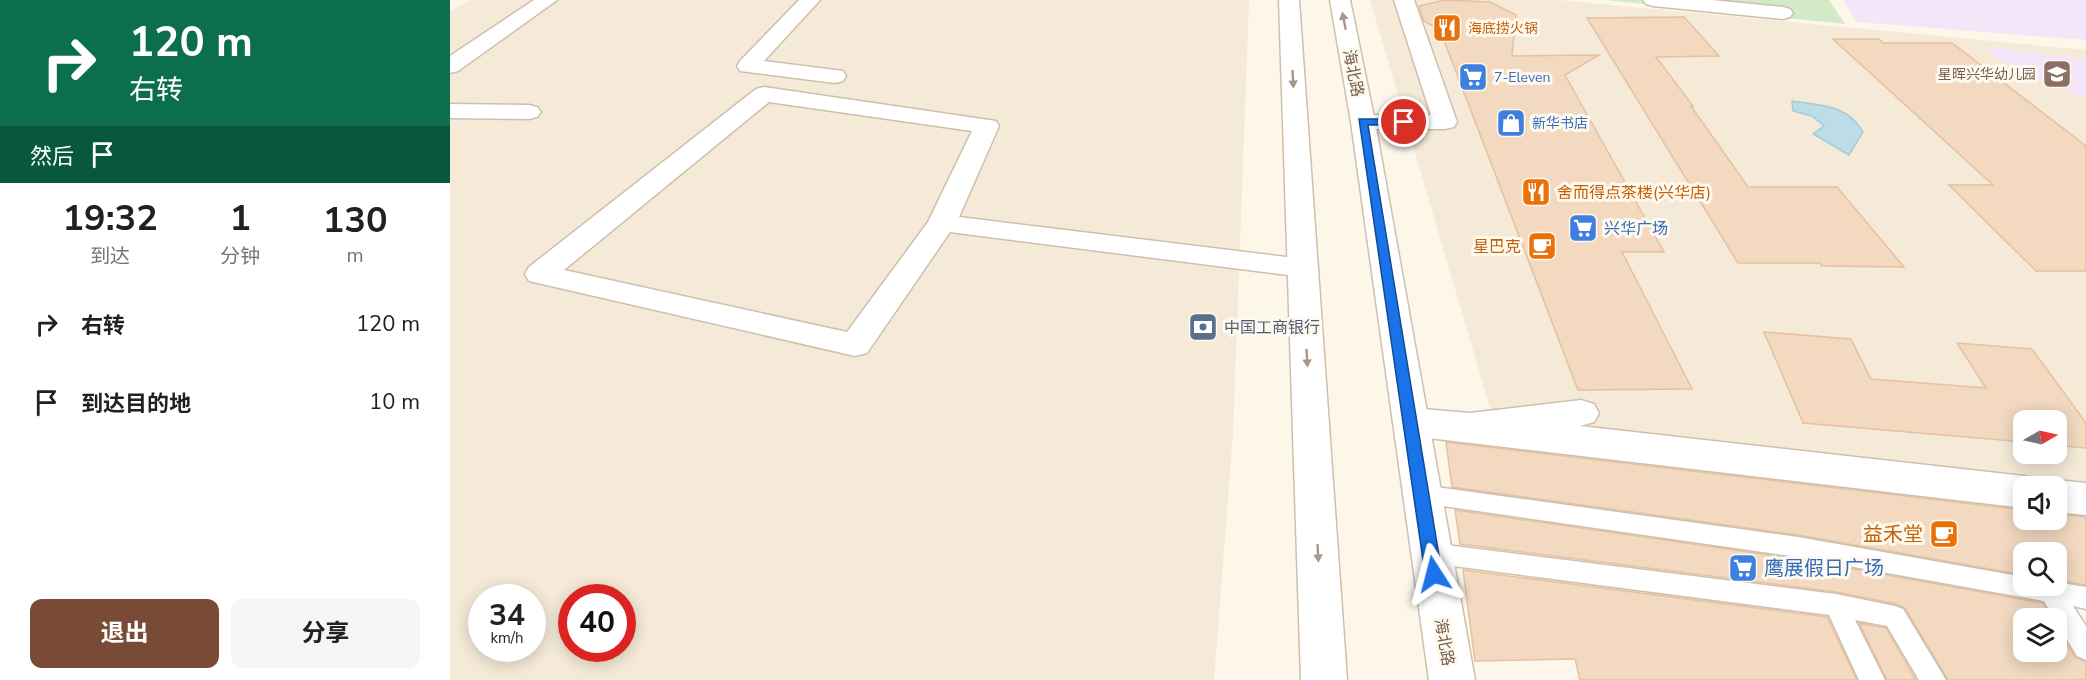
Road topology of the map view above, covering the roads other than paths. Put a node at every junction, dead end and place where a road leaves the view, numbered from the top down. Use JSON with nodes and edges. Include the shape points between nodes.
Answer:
{"nodes":[{"id":1,"x":547,"y":0,"type":"edge"},
{"id":2,"x":810,"y":0,"type":"edge"},
{"id":3,"x":1289,"y":0,"type":"edge"},
{"id":4,"x":1340,"y":0,"type":"edge"},
{"id":5,"x":1404,"y":0,"type":"edge"},
{"id":6,"x":1653,"y":0,"type":"edge"},
{"id":7,"x":1782,"y":13,"type":"dead end"},
{"id":8,"x":450,"y":66,"type":"edge"},
{"id":9,"x":835,"y":76,"type":"dead end"},
{"id":10,"x":450,"y":111,"type":"edge"},
{"id":11,"x":529,"y":112,"type":"dead end"},
{"id":12,"x":1363,"y":122,"type":"junction"},
{"id":13,"x":942,"y":223,"type":"junction"},
{"id":14,"x":1303,"y":268,"type":"junction"},
{"id":15,"x":1581,"y":413,"type":"dead end"},
{"id":16,"x":1412,"y":422,"type":"junction"},
{"id":17,"x":1470,"y":427,"type":"junction"},
{"id":18,"x":2013,"y":491,"type":"edge"},
{"id":19,"x":1422,"y":494,"type":"junction"},
{"id":20,"x":2067,"y":497,"type":"edge"},
{"id":21,"x":2086,"y":499,"type":"edge"},
{"id":22,"x":1430,"y":553,"type":"junction"},
{"id":23,"x":2013,"y":585,"type":"edge"},
{"id":24,"x":2067,"y":595,"type":"edge"},
{"id":25,"x":2054,"y":596,"type":"edge"},
{"id":26,"x":2086,"y":598,"type":"edge"},
{"id":27,"x":1836,"y":605,"type":"junction"},
{"id":28,"x":2086,"y":648,"type":"edge"},
{"id":29,"x":1324,"y":680,"type":"edge"},
{"id":30,"x":1452,"y":680,"type":"edge"},
{"id":31,"x":1872,"y":680,"type":"edge"},
{"id":32,"x":1933,"y":680,"type":"edge"}],
"edges":[{"from":1,"to":8,"type":"street"},
{"from":2,"to":9,"type":"street","via":[[748,66]]},
{"from":3,"to":14,"type":"street","one_way":true},
{"from":12,"to":4,"type":"street","name":"海北路","one_way":true},
{"from":5,"to":12,"type":"street","via":[[1446,122]]},
{"from":6,"to":7,"type":"street"},
{"from":10,"to":11,"type":"street"},
{"from":12,"to":16,"type":"street","name":"海北路"},
{"from":13,"to":13,"type":"street","via":[[987,126],[764,94],[540,274],[855,345]]},
{"from":13,"to":14,"type":"street"},
{"from":14,"to":29,"type":"street","one_way":true},
{"from":15,"to":17,"type":"street"},
{"from":16,"to":17,"type":"street"},
{"from":16,"to":19,"type":"street","name":"海北路"},
{"from":17,"to":18,"type":"street"},
{"from":19,"to":22,"type":"street","name":"海北路"},
{"from":19,"to":23,"type":"lane","via":[[1798,547]]},
{"from":20,"to":21,"type":"street"},
{"from":22,"to":27,"type":"lane"},
{"from":22,"to":30,"type":"street","name":"海北路"},
{"from":24,"to":26,"type":"lane"},
{"from":25,"to":28,"type":"lane"},
{"from":27,"to":31,"type":"lane"},
{"from":27,"to":32,"type":"lane","via":[[1895,617]]}]}
